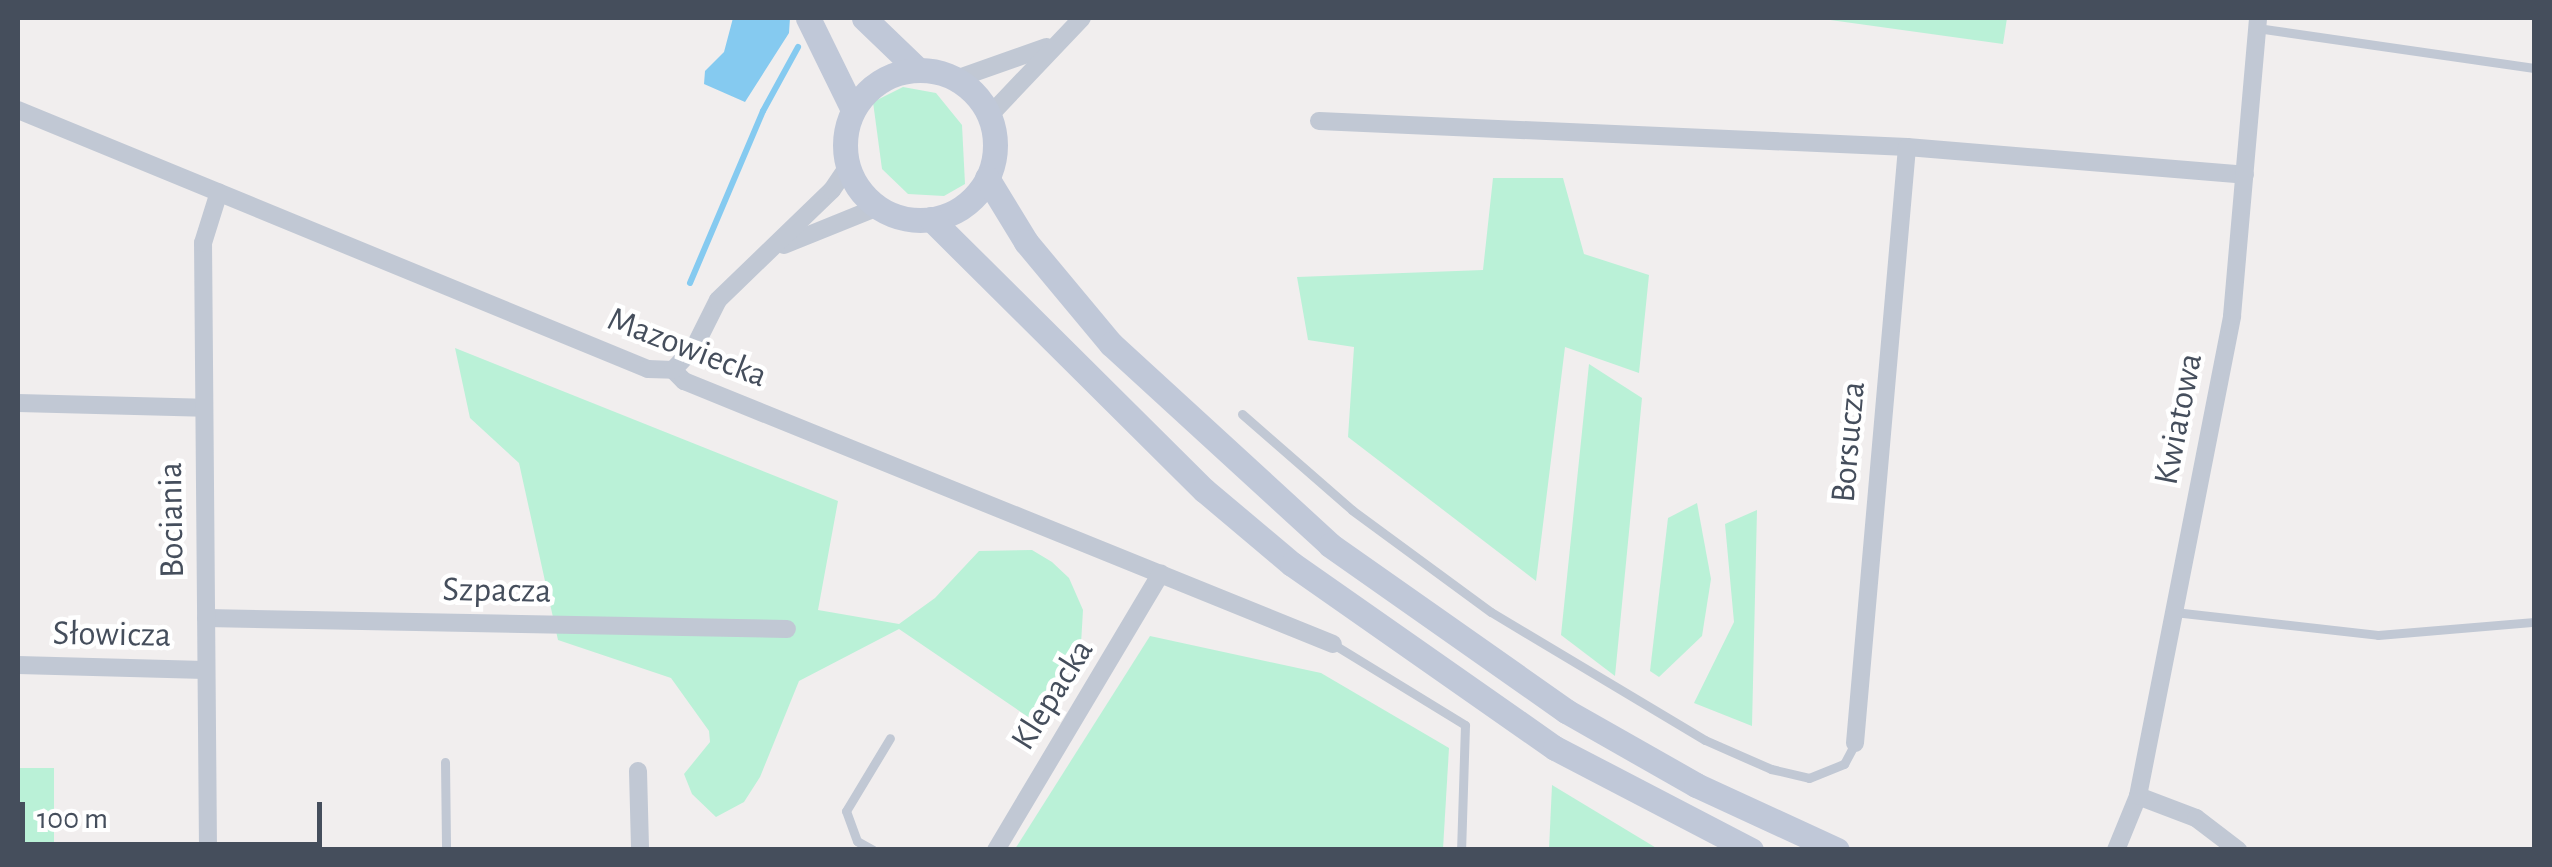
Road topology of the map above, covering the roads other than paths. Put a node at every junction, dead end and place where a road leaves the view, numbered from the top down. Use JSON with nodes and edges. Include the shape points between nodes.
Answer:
{"nodes":[{"id":1,"x":808,"y":18,"type":"edge"},
{"id":2,"x":864,"y":18,"type":"edge"},
{"id":3,"x":1082,"y":18,"type":"edge"},
{"id":4,"x":2257,"y":23,"type":"edge"},
{"id":5,"x":1057,"y":43,"type":"junction"},
{"id":6,"x":2534,"y":68,"type":"edge"},
{"id":7,"x":918,"y":70,"type":"junction"},
{"id":8,"x":956,"y":79,"type":"junction"},
{"id":9,"x":18,"y":110,"type":"edge"},
{"id":10,"x":853,"y":110,"type":"junction"},
{"id":11,"x":989,"y":116,"type":"junction"},
{"id":12,"x":1320,"y":121,"type":"dead end"},
{"id":13,"x":1907,"y":147,"type":"junction"},
{"id":14,"x":848,"y":166,"type":"junction"},
{"id":15,"x":2245,"y":175,"type":"junction"},
{"id":16,"x":987,"y":178,"type":"junction"},
{"id":17,"x":218,"y":192,"type":"junction"},
{"id":18,"x":878,"y":207,"type":"junction"},
{"id":19,"x":931,"y":219,"type":"junction"},
{"id":20,"x":770,"y":252,"type":"junction"},
{"id":21,"x":672,"y":370,"type":"junction"},
{"id":22,"x":18,"y":404,"type":"edge"},
{"id":23,"x":203,"y":408,"type":"junction"},
{"id":24,"x":1242,"y":414,"type":"dead end"},
{"id":25,"x":1162,"y":573,"type":"junction"},
{"id":26,"x":2174,"y":612,"type":"junction"},
{"id":27,"x":206,"y":618,"type":"junction"},
{"id":28,"x":2534,"y":622,"type":"edge"},
{"id":29,"x":787,"y":629,"type":"dead end"},
{"id":30,"x":1333,"y":644,"type":"joint"},
{"id":31,"x":18,"y":665,"type":"edge"},
{"id":32,"x":206,"y":670,"type":"junction"},
{"id":33,"x":890,"y":738,"type":"dead end"},
{"id":34,"x":1855,"y":743,"type":"joint"},
{"id":35,"x":445,"y":762,"type":"dead end"},
{"id":36,"x":638,"y":771,"type":"dead end"},
{"id":37,"x":2138,"y":796,"type":"junction"},
{"id":38,"x":2129,"y":827,"type":"junction"},
{"id":39,"x":208,"y":850,"type":"edge"},
{"id":40,"x":446,"y":850,"type":"edge"},
{"id":41,"x":640,"y":850,"type":"edge"},
{"id":42,"x":873,"y":850,"type":"edge"},
{"id":43,"x":996,"y":850,"type":"edge"},
{"id":44,"x":1460,"y":850,"type":"edge"},
{"id":45,"x":1752,"y":850,"type":"edge"},
{"id":46,"x":1837,"y":850,"type":"edge"},
{"id":47,"x":2116,"y":850,"type":"edge"},
{"id":48,"x":2130,"y":850,"type":"edge"},
{"id":49,"x":2238,"y":850,"type":"edge"}],
"edges":[{"from":1,"to":10,"type":"main road"},
{"from":2,"to":7,"type":"main road"},
{"from":3,"to":5,"type":"street"},
{"from":4,"to":6,"type":"lane"},
{"from":4,"to":15,"type":"street","name":"Kwiatowa"},
{"from":5,"to":8,"type":"street"},
{"from":5,"to":11,"type":"street"},
{"from":7,"to":8,"type":"main road"},
{"from":7,"to":10,"type":"main road","via":[[887,77]]},
{"from":8,"to":11,"type":"main road"},
{"from":9,"to":17,"type":"street","name":"Mazowiecka"},
{"from":10,"to":14,"type":"main road","via":[[845,137]]},
{"from":11,"to":16,"type":"main road","via":[[994,147]]},
{"from":12,"to":13,"type":"street"},
{"from":13,"to":15,"type":"street"},
{"from":13,"to":34,"type":"street","name":"Borsucza"},
{"from":14,"to":18,"type":"main road"},
{"from":14,"to":20,"type":"street"},
{"from":15,"to":26,"type":"street","name":"Kwiatowa","via":[[2232,316]]},
{"from":16,"to":19,"type":"main road","via":[[964,205]]},
{"from":16,"to":46,"type":"main road","via":[[1026,242],[1111,344],[1330,545],[1566,712],[1696,784]]},
{"from":17,"to":21,"type":"street","name":"Mazowiecka","via":[[648,370]]},
{"from":17,"to":23,"type":"street","name":"Bociania","via":[[203,243]]},
{"from":18,"to":19,"type":"main road"},
{"from":18,"to":20,"type":"street"},
{"from":19,"to":45,"type":"main road","via":[[1204,490],[1292,564],[1556,748]]},
{"from":20,"to":21,"type":"street","via":[[718,300],[695,346]]},
{"from":21,"to":25,"type":"street","name":"Mazowiecka","via":[[684,381]]},
{"from":22,"to":23,"type":"street"},
{"from":23,"to":27,"type":"street","name":"Bociania"},
{"from":24,"to":34,"type":"lane","via":[[1352,510],[1475,601],[1560,659],[1705,740],[1771,770],[1809,778],[1844,764]]},
{"from":25,"to":30,"type":"street","name":"Mazowiecka"},
{"from":25,"to":43,"type":"street","name":"Klepacka"},
{"from":26,"to":28,"type":"lane","via":[[2378,634]]},
{"from":26,"to":37,"type":"street","name":"Kwiatowa"},
{"from":27,"to":29,"type":"street","name":"Szpacza"},
{"from":27,"to":32,"type":"street","name":"Bociania"},
{"from":30,"to":44,"type":"lane","via":[[1464,725]]},
{"from":31,"to":32,"type":"street","name":"Słowicza"},
{"from":32,"to":39,"type":"street","name":"Bociania"},
{"from":33,"to":42,"type":"lane","via":[[846,810],[857,841]]},
{"from":35,"to":40,"type":"lane"},
{"from":36,"to":41,"type":"street"},
{"from":37,"to":38,"type":"street","name":"Kwiatowa"},
{"from":37,"to":49,"type":"street","via":[[2196,818]]},
{"from":38,"to":47,"type":"street","name":"Kwiatowa"},
{"from":38,"to":48,"type":"street","name":"Kwiatowa"}]}
